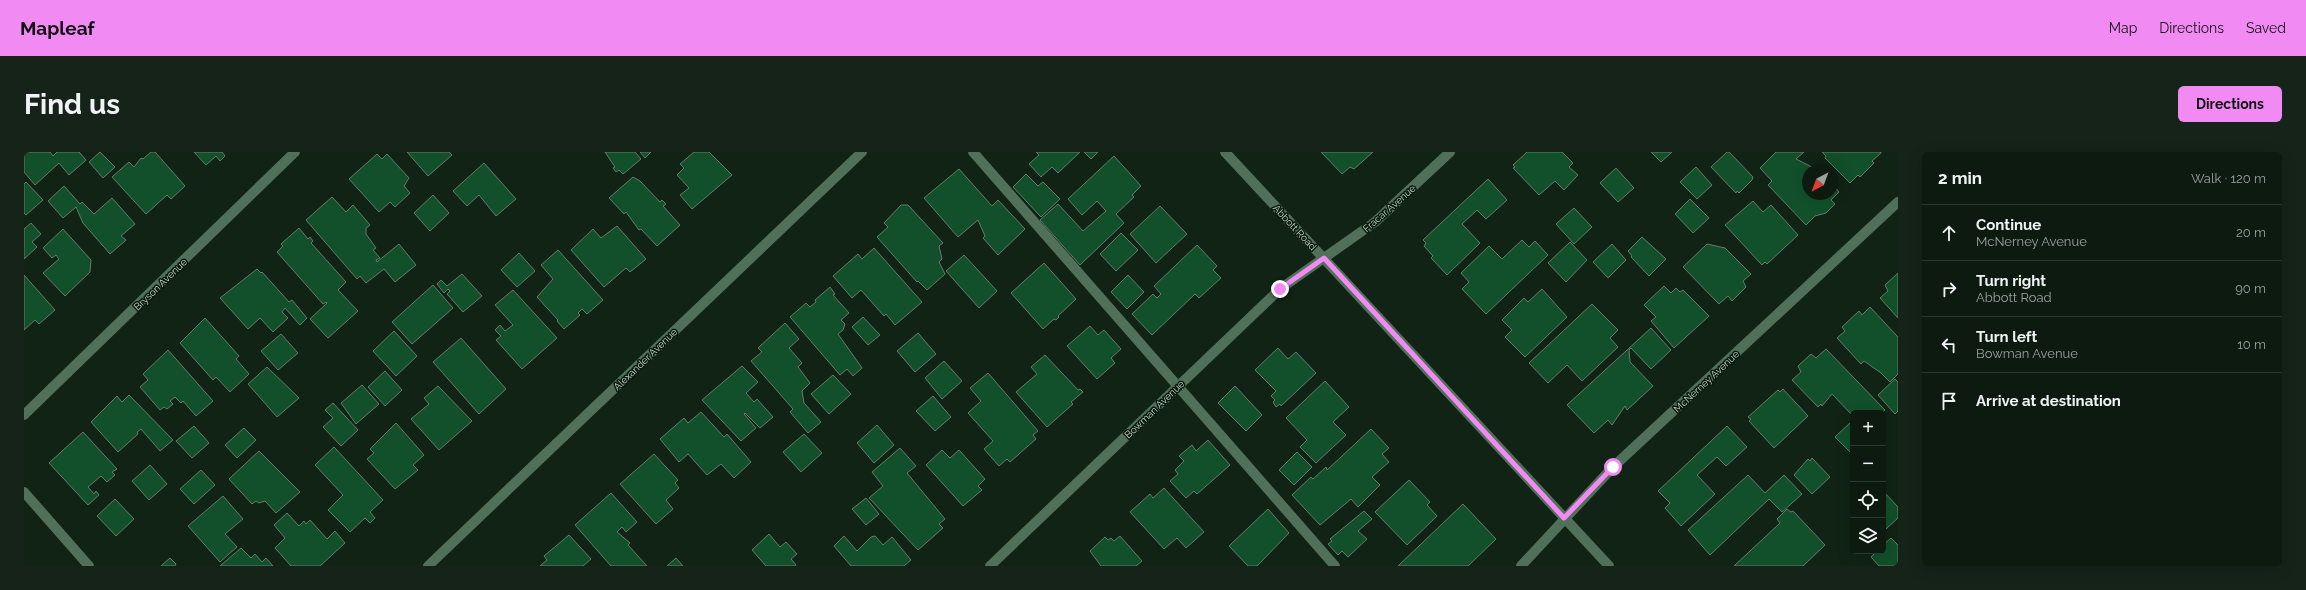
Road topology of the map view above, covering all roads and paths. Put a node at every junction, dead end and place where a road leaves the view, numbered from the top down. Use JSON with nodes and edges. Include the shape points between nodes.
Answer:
{"nodes":[{"id":1,"x":295,"y":152,"type":"edge"},
{"id":2,"x":862,"y":152,"type":"edge"},
{"id":3,"x":973,"y":152,"type":"edge"},
{"id":4,"x":1225,"y":152,"type":"edge"},
{"id":5,"x":1450,"y":152,"type":"edge"},
{"id":6,"x":1898,"y":202,"type":"edge"},
{"id":7,"x":1324,"y":258,"type":"junction"},
{"id":8,"x":1178,"y":387,"type":"junction"},
{"id":9,"x":24,"y":415,"type":"edge"},
{"id":10,"x":24,"y":492,"type":"edge"},
{"id":11,"x":1564,"y":518,"type":"junction"},
{"id":12,"x":89,"y":566,"type":"edge"},
{"id":13,"x":428,"y":566,"type":"edge"},
{"id":14,"x":990,"y":566,"type":"edge"},
{"id":15,"x":1335,"y":566,"type":"edge"},
{"id":16,"x":1521,"y":566,"type":"edge"},
{"id":17,"x":1609,"y":566,"type":"edge"}],
"edges":[{"from":1,"to":9,"type":"street","name":"Bryson Avenue"},
{"from":2,"to":13,"type":"street","name":"Alexander Avenue"},
{"from":3,"to":8,"type":"street"},
{"from":4,"to":7,"type":"street","name":"Abbott Road"},
{"from":5,"to":7,"type":"street","name":"Fracar Avenue","via":[[1375,222]]},
{"from":6,"to":11,"type":"street","name":"McNerney Avenue","via":[[1613,467]]},
{"from":7,"to":8,"type":"street","name":"Bowman Avenue","via":[[1280,289]]},
{"from":7,"to":11,"type":"street","name":"Abbott Road"},
{"from":8,"to":14,"type":"street","name":"Bowman Avenue"},
{"from":8,"to":15,"type":"street"},
{"from":10,"to":12,"type":"street"},
{"from":11,"to":16,"type":"street","name":"McNerney Avenue"},
{"from":11,"to":17,"type":"street","name":"Abbott Road"}]}
